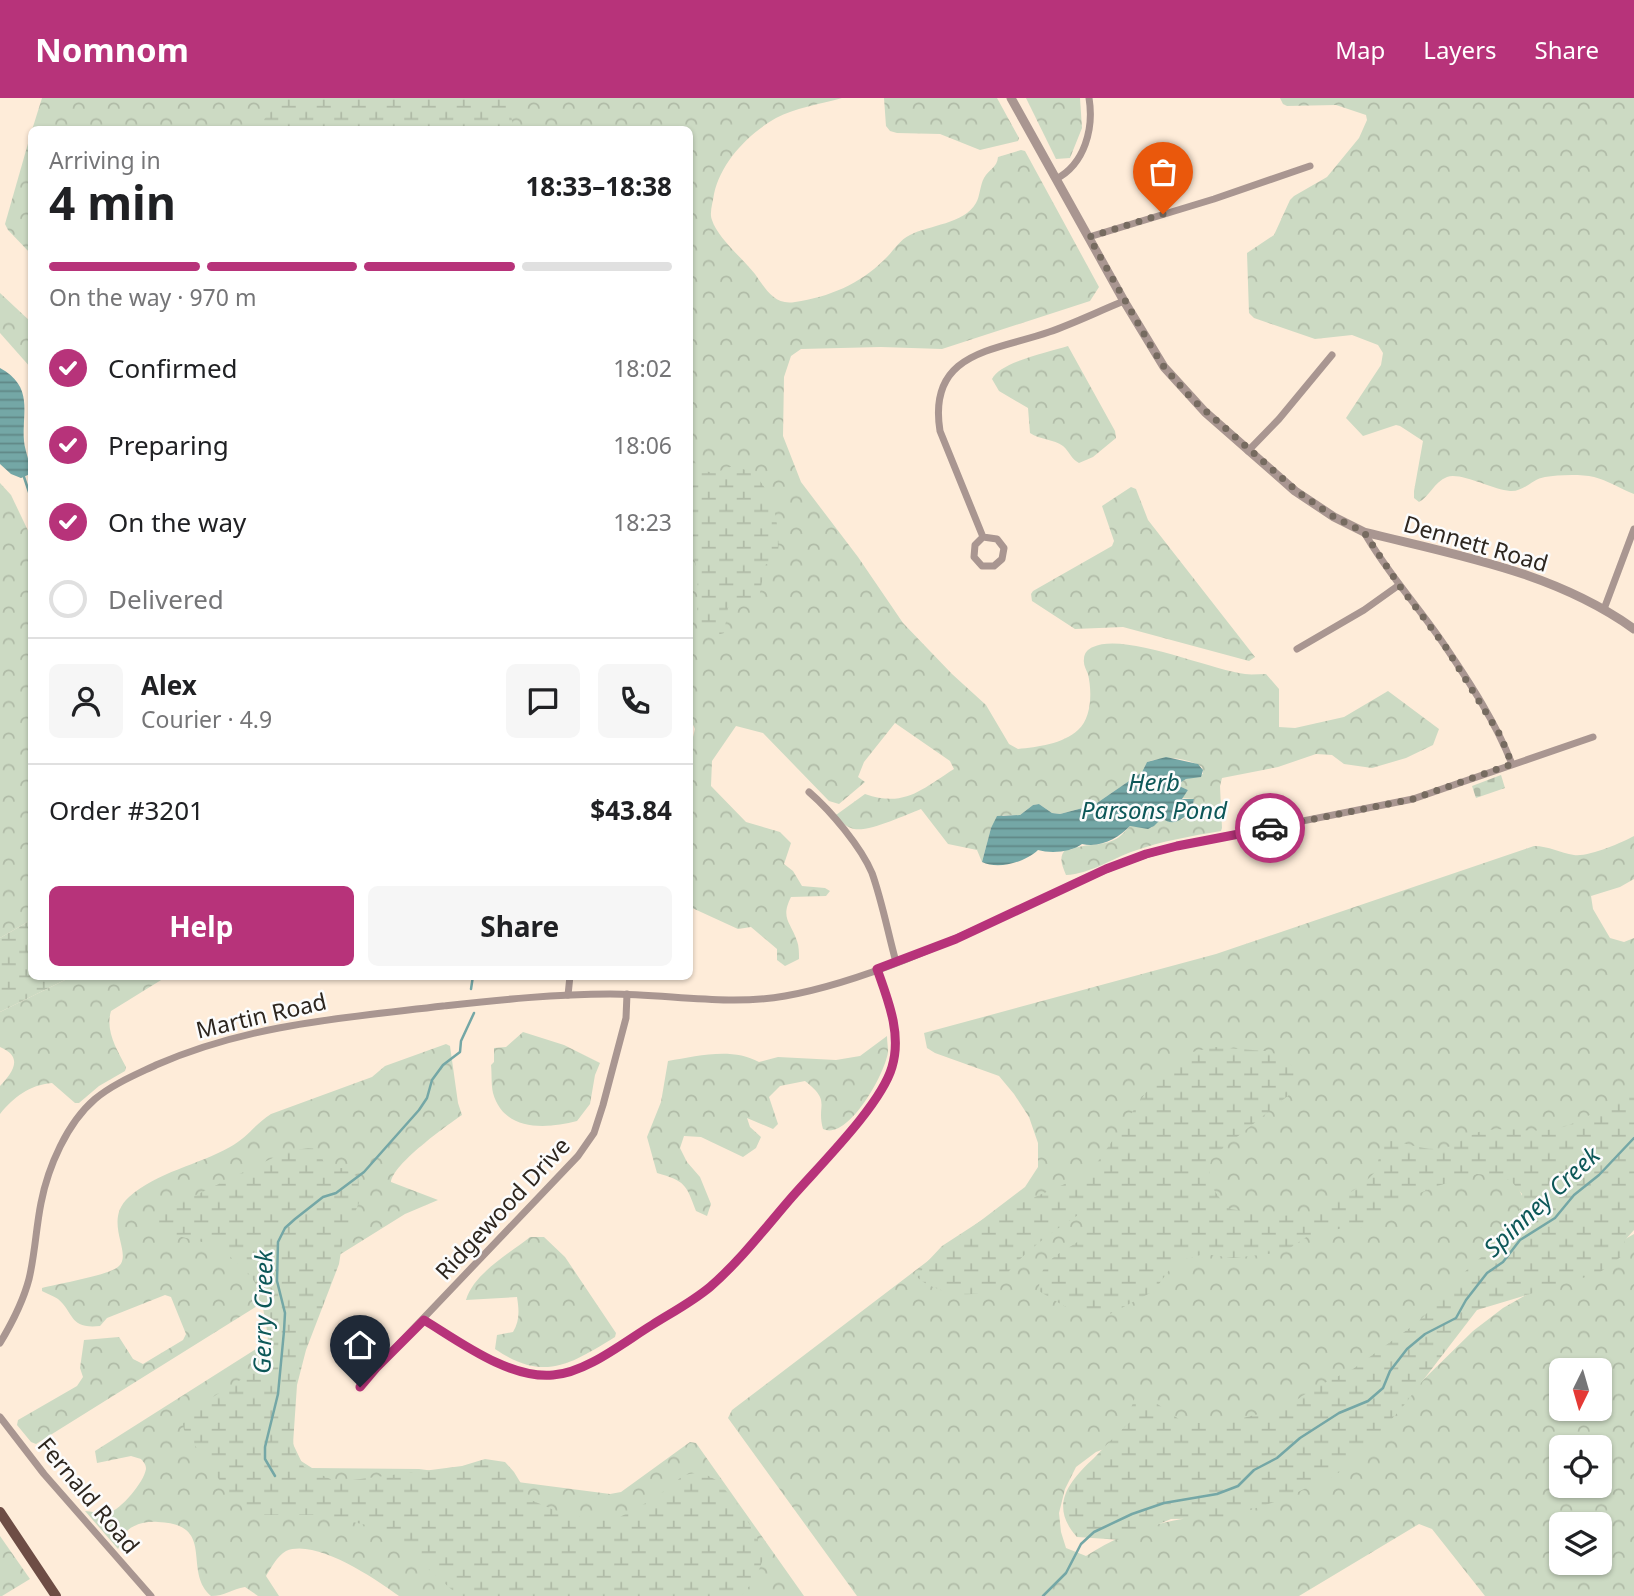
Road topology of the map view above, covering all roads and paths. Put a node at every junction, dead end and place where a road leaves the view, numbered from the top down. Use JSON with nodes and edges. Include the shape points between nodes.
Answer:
{"nodes":[{"id":1,"x":1011,"y":98,"type":"edge"},
{"id":2,"x":1089,"y":98,"type":"edge"},
{"id":3,"x":1310,"y":166,"type":"dead end"},
{"id":4,"x":1056,"y":179,"type":"junction"},
{"id":5,"x":1089,"y":237,"type":"junction"},
{"id":6,"x":1124,"y":301,"type":"junction"},
{"id":7,"x":1332,"y":355,"type":"dead end"},
{"id":8,"x":1248,"y":451,"type":"junction"},
{"id":9,"x":1634,"y":529,"type":"edge"},
{"id":10,"x":1364,"y":532,"type":"junction"},
{"id":11,"x":983,"y":537,"type":"junction"},
{"id":12,"x":1399,"y":585,"type":"junction"},
{"id":13,"x":1604,"y":609,"type":"junction"},
{"id":14,"x":1634,"y":629,"type":"edge"},
{"id":15,"x":1297,"y":649,"type":"dead end"},
{"id":16,"x":1593,"y":737,"type":"dead end"},
{"id":17,"x":1512,"y":764,"type":"junction"},
{"id":18,"x":809,"y":792,"type":"dead end"},
{"id":19,"x":896,"y":962,"type":"junction"},
{"id":20,"x":877,"y":969,"type":"junction"},
{"id":21,"x":570,"y":980,"type":"edge"},
{"id":22,"x":627,"y":994,"type":"junction"},
{"id":23,"x":568,"y":995,"type":"junction"},
{"id":24,"x":424,"y":1320,"type":"junction"},
{"id":25,"x":0,"y":1343,"type":"edge"},
{"id":26,"x":360,"y":1387,"type":"dead end"},
{"id":27,"x":0,"y":1417,"type":"edge"},
{"id":28,"x":0,"y":1512,"type":"edge"},
{"id":29,"x":56,"y":1596,"type":"edge"},
{"id":30,"x":151,"y":1596,"type":"edge"}],
"edges":[{"from":1,"to":4,"type":"street","name":"Dennett Road"},
{"from":2,"to":4,"type":"street","via":[[1087,140],[1072,168]]},
{"from":3,"to":5,"type":"street"},
{"from":4,"to":5,"type":"street","name":"Dennett Road"},
{"from":5,"to":6,"type":"street","name":"Dennett Road"},
{"from":6,"to":8,"type":"street","name":"Dennett Road","via":[[1175,381]]},
{"from":6,"to":11,"type":"street","via":[[1046,334],[978,352],[945,381],[938,414],[940,430]]},
{"from":7,"to":8,"type":"street"},
{"from":8,"to":10,"type":"street","name":"Dennett Road","via":[[1320,509]]},
{"from":9,"to":13,"type":"street"},
{"from":10,"to":12,"type":"street"},
{"from":10,"to":13,"type":"street","name":"Dennett Road","via":[[1515,571]]},
{"from":11,"to":11,"type":"street","via":[[975,545],[974,557],[982,566],[994,566],[1002,559],[1004,548],[994,538]]},
{"from":12,"to":15,"type":"street"},
{"from":12,"to":17,"type":"street","via":[[1445,646],[1500,735]]},
{"from":13,"to":14,"type":"street","name":"Dennett Road"},
{"from":16,"to":17,"type":"street","name":"Martin Road"},
{"from":17,"to":19,"type":"street","name":"Martin Road","via":[[1413,799],[1146,854]]},
{"from":18,"to":19,"type":"street","via":[[867,862]]},
{"from":19,"to":20,"type":"street","name":"Martin Road"},
{"from":20,"to":22,"type":"street","name":"Martin Road","via":[[767,999]]},
{"from":20,"to":24,"type":"street","via":[[896,1038],[893,1065],[883,1087],[866,1112],[709,1287],[584,1366],[560,1375],[529,1375],[507,1367]]},
{"from":21,"to":23,"type":"street"},
{"from":22,"to":23,"type":"street","name":"Martin Road"},
{"from":22,"to":24,"type":"street","name":"Ridgewood Drive","via":[[625,1018],[594,1133],[578,1156]]},
{"from":23,"to":25,"type":"street","name":"Martin Road","via":[[360,1014],[274,1028],[204,1045],[110,1088],[81,1114],[58,1153],[41,1201],[25,1293]]},
{"from":24,"to":26,"type":"street","name":"Ridgewood Drive"},
{"from":27,"to":30,"type":"street","name":"Fernald Road"},
{"from":28,"to":29,"type":"main road"}]}
